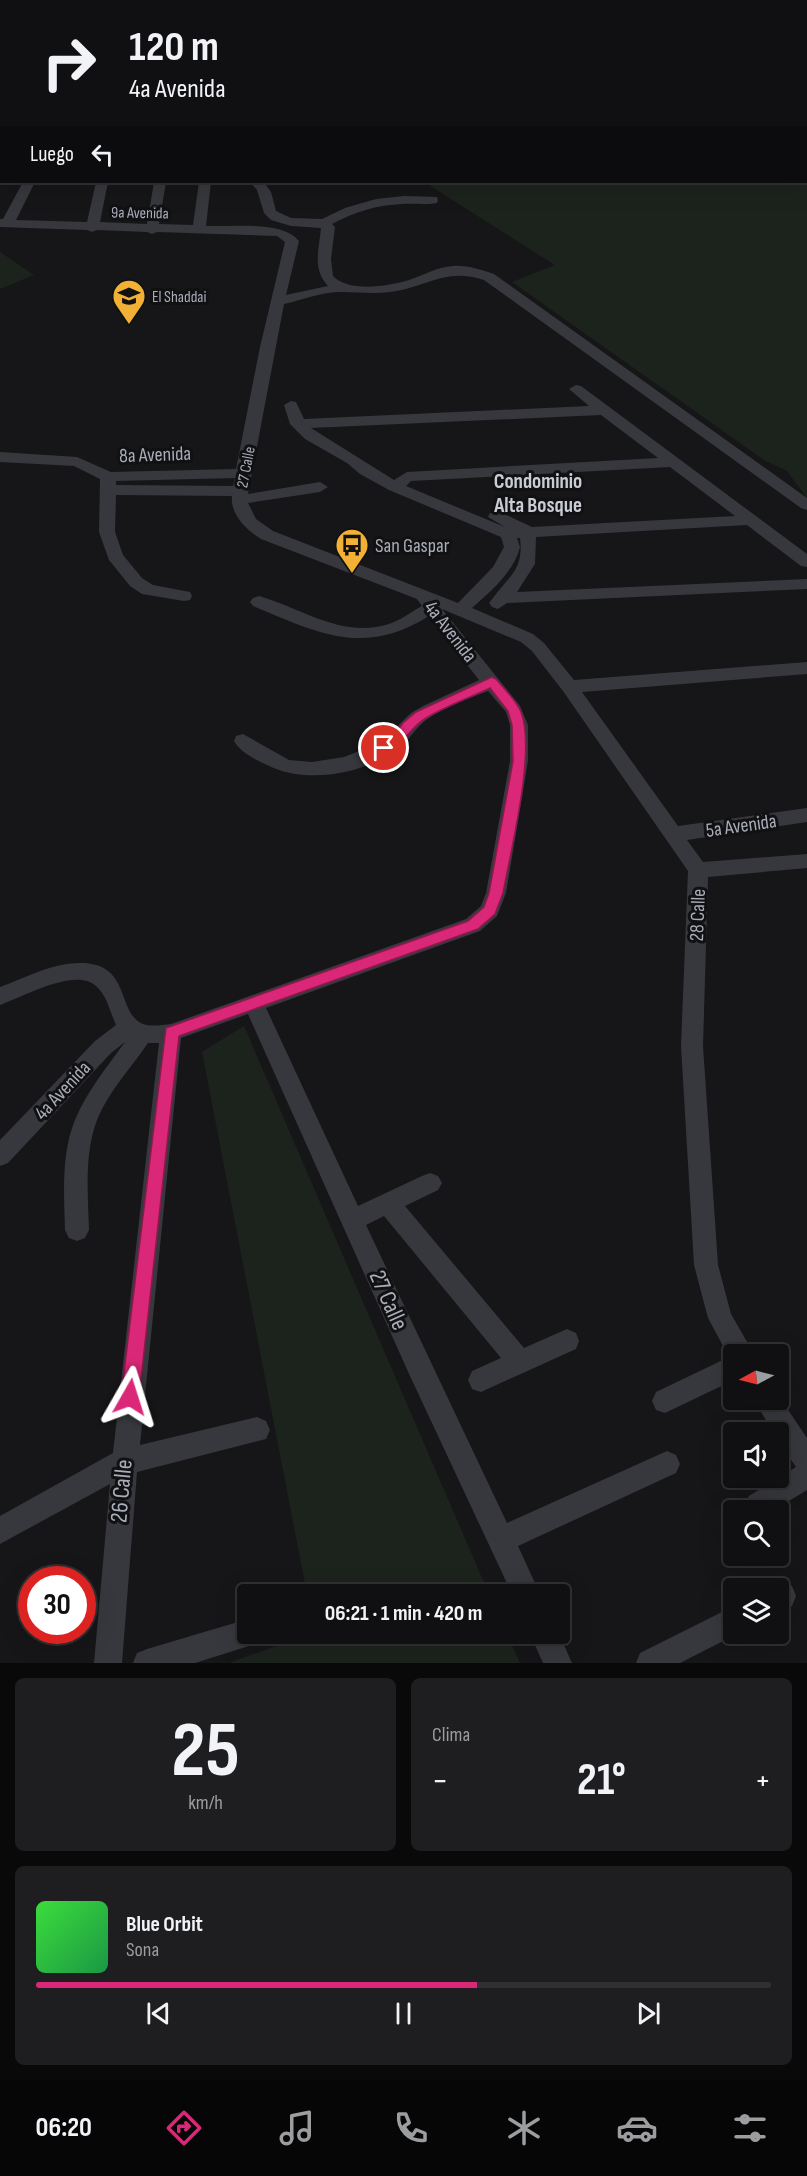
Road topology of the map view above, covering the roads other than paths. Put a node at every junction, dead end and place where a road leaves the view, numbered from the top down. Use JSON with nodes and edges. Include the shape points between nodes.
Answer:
{"nodes":[{"id":1,"x":28,"y":183,"type":"edge"},
{"id":2,"x":102,"y":183,"type":"edge"},
{"id":3,"x":160,"y":183,"type":"edge"},
{"id":4,"x":205,"y":183,"type":"edge"},
{"id":5,"x":258,"y":183,"type":"edge"},
{"id":6,"x":432,"y":200,"type":"dead end"},
{"id":7,"x":324,"y":223,"type":"junction"},
{"id":8,"x":3,"y":224,"type":"edge"},
{"id":9,"x":92,"y":228,"type":"junction"},
{"id":10,"x":152,"y":230,"type":"junction"},
{"id":11,"x":199,"y":230,"type":"junction"},
{"id":12,"x":279,"y":232,"type":"joint"},
{"id":13,"x":333,"y":284,"type":"junction"},
{"id":14,"x":280,"y":295,"type":"junction"},
{"id":15,"x":576,"y":390,"type":"dead end"},
{"id":16,"x":291,"y":405,"type":"dead end"},
{"id":17,"x":603,"y":410,"type":"junction"},
{"id":18,"x":298,"y":424,"type":"junction"},
{"id":19,"x":0,"y":457,"type":"edge"},
{"id":20,"x":674,"y":462,"type":"junction"},
{"id":21,"x":244,"y":473,"type":"junction"},
{"id":22,"x":401,"y":482,"type":"junction"},
{"id":23,"x":108,"y":483,"type":"junction"},
{"id":24,"x":320,"y":488,"type":"dead end"},
{"id":25,"x":239,"y":496,"type":"junction"},
{"id":26,"x":807,"y":505,"type":"edge"},
{"id":27,"x":753,"y":520,"type":"junction"},
{"id":28,"x":527,"y":531,"type":"junction"},
{"id":29,"x":507,"y":534,"type":"junction"},
{"id":30,"x":807,"y":562,"type":"edge"},
{"id":31,"x":807,"y":584,"type":"edge"},
{"id":32,"x":184,"y":596,"type":"dead end"},
{"id":33,"x":501,"y":598,"type":"junction"},
{"id":34,"x":427,"y":601,"type":"junction"},
{"id":35,"x":259,"y":602,"type":"dead end"},
{"id":36,"x":461,"y":609,"type":"junction"},
{"id":37,"x":484,"y":619,"type":"junction"},
{"id":38,"x":807,"y":668,"type":"edge"},
{"id":39,"x":492,"y":682,"type":"junction"},
{"id":40,"x":569,"y":687,"type":"junction"},
{"id":41,"x":243,"y":741,"type":"dead end"},
{"id":42,"x":807,"y":815,"type":"edge"},
{"id":43,"x":675,"y":834,"type":"junction"},
{"id":44,"x":807,"y":861,"type":"edge"},
{"id":45,"x":698,"y":870,"type":"junction"},
{"id":46,"x":3,"y":991,"type":"edge"},
{"id":47,"x":254,"y":1004,"type":"junction"},
{"id":48,"x":135,"y":1031,"type":"junction"},
{"id":49,"x":171,"y":1033,"type":"junction"},
{"id":50,"x":0,"y":1156,"type":"edge"},
{"id":51,"x":430,"y":1183,"type":"dead end"},
{"id":52,"x":388,"y":1203,"type":"junction"},
{"id":53,"x":352,"y":1220,"type":"junction"},
{"id":54,"x":77,"y":1230,"type":"dead end"},
{"id":55,"x":567,"y":1341,"type":"dead end"},
{"id":56,"x":735,"y":1344,"type":"edge"},
{"id":57,"x":520,"y":1362,"type":"junction"},
{"id":58,"x":723,"y":1372,"type":"edge"},
{"id":59,"x":481,"y":1380,"type":"dead end"},
{"id":60,"x":665,"y":1401,"type":"dead end"},
{"id":61,"x":774,"y":1410,"type":"edge"},
{"id":62,"x":257,"y":1430,"type":"dead end"},
{"id":63,"x":807,"y":1461,"type":"edge"},
{"id":64,"x":123,"y":1462,"type":"junction"},
{"id":65,"x":667,"y":1464,"type":"dead end"},
{"id":66,"x":807,"y":1476,"type":"edge"},
{"id":67,"x":766,"y":1500,"type":"edge"},
{"id":68,"x":0,"y":1532,"type":"edge"},
{"id":69,"x":500,"y":1540,"type":"junction"},
{"id":70,"x":521,"y":1584,"type":"edge"},
{"id":71,"x":723,"y":1626,"type":"edge"},
{"id":72,"x":237,"y":1636,"type":"edge"},
{"id":73,"x":549,"y":1644,"type":"edge"},
{"id":74,"x":108,"y":1663,"type":"edge"},
{"id":75,"x":147,"y":1663,"type":"edge"},
{"id":76,"x":558,"y":1663,"type":"edge"},
{"id":77,"x":650,"y":1663,"type":"edge"}],
"edges":[{"from":1,"to":8,"type":"street"},
{"from":2,"to":9,"type":"street"},
{"from":3,"to":10,"type":"street"},
{"from":4,"to":11,"type":"street"},
{"from":5,"to":7,"type":"street","via":[[265,188],[270,213],[276,218]]},
{"from":6,"to":7,"type":"street","via":[[411,198],[380,203]]},
{"from":7,"to":13,"type":"street","via":[[328,227],[325,270]]},
{"from":8,"to":9,"type":"street","name":"9a Avenida"},
{"from":9,"to":10,"type":"street","name":"9a Avenida"},
{"from":10,"to":11,"type":"street","name":"9a Avenida"},
{"from":11,"to":12,"type":"street","name":"9a Avenida"},
{"from":12,"to":14,"type":"street","name":"27 Calle","via":[[291,241]]},
{"from":13,"to":14,"type":"street"},
{"from":13,"to":26,"type":"street","via":[[347,290],[411,284],[453,270],[470,270],[489,277]]},
{"from":14,"to":21,"type":"street","name":"27 Calle"},
{"from":15,"to":17,"type":"street"},
{"from":16,"to":18,"type":"street"},
{"from":17,"to":18,"type":"street"},
{"from":17,"to":20,"type":"street"},
{"from":18,"to":22,"type":"street","via":[[310,436],[375,476]]},
{"from":19,"to":23,"type":"street","name":"8a Avenida","via":[[77,462]]},
{"from":20,"to":22,"type":"street"},
{"from":20,"to":27,"type":"street"},
{"from":21,"to":23,"type":"street","name":"8a Avenida"},
{"from":21,"to":25,"type":"street","name":"27 Calle"},
{"from":22,"to":28,"type":"street"},
{"from":22,"to":29,"type":"street"},
{"from":23,"to":25,"type":"street","name":"8a Avenida"},
{"from":23,"to":32,"type":"street","via":[[107,532],[115,556],[136,582],[148,590]]},
{"from":24,"to":25,"type":"street","name":"8a Avenida"},
{"from":25,"to":34,"type":"street","name":"27 Calle","via":[[247,519],[261,532]]},
{"from":27,"to":28,"type":"street"},
{"from":27,"to":30,"type":"street"},
{"from":28,"to":29,"type":"street"},
{"from":28,"to":33,"type":"street","via":[[531,553],[523,572]]},
{"from":29,"to":36,"type":"street","via":[[512,546],[510,554]]},
{"from":31,"to":33,"type":"street"},
{"from":33,"to":37,"type":"street"},
{"from":34,"to":35,"type":"street","via":[[391,630],[367,633],[340,633]]},
{"from":34,"to":36,"type":"street","name":"28 Calle"},
{"from":34,"to":39,"type":"street","name":"4a Avenida"},
{"from":36,"to":37,"type":"street","name":"28 Calle"},
{"from":37,"to":40,"type":"street","name":"28 Calle","via":[[538,646]]},
{"from":38,"to":40,"type":"street"},
{"from":39,"to":41,"type":"street","via":[[420,716],[395,742],[348,762],[316,769],[288,766]]},
{"from":39,"to":47,"type":"street","name":"4a Avenida","via":[[514,710],[520,737],[519,761],[490,910],[473,925]]},
{"from":40,"to":43,"type":"street","name":"28 Calle"},
{"from":42,"to":43,"type":"street","name":"5a Avenida"},
{"from":43,"to":45,"type":"street","name":"28 Calle"},
{"from":44,"to":45,"type":"street"},
{"from":45,"to":56,"type":"street","name":"28 Calle","via":[[692,1046],[706,1265],[720,1317]]},
{"from":46,"to":48,"type":"street","via":[[85,971],[104,979]]},
{"from":47,"to":49,"type":"street","name":"4a Avenida"},
{"from":47,"to":53,"type":"street","name":"27 Calle"},
{"from":48,"to":49,"type":"street","name":"4a Avenida"},
{"from":48,"to":50,"type":"street","name":"4a Avenida","via":[[103,1047]]},
{"from":48,"to":54,"type":"street","via":[[82,1132],[76,1187]]},
{"from":49,"to":64,"type":"street","name":"26 Calle"},
{"from":51,"to":52,"type":"street"},
{"from":52,"to":53,"type":"street"},
{"from":52,"to":57,"type":"street"},
{"from":53,"to":69,"type":"street","name":"27 Calle"},
{"from":55,"to":57,"type":"street"},
{"from":57,"to":59,"type":"street"},
{"from":58,"to":60,"type":"street"},
{"from":61,"to":63,"type":"street"},
{"from":62,"to":64,"type":"street"},
{"from":64,"to":68,"type":"street"},
{"from":64,"to":74,"type":"street","name":"26 Calle"},
{"from":65,"to":69,"type":"street"},
{"from":66,"to":67,"type":"street"},
{"from":69,"to":70,"type":"street","name":"27 Calle"},
{"from":71,"to":77,"type":"street"},
{"from":72,"to":75,"type":"street"},
{"from":73,"to":76,"type":"street"}]}
